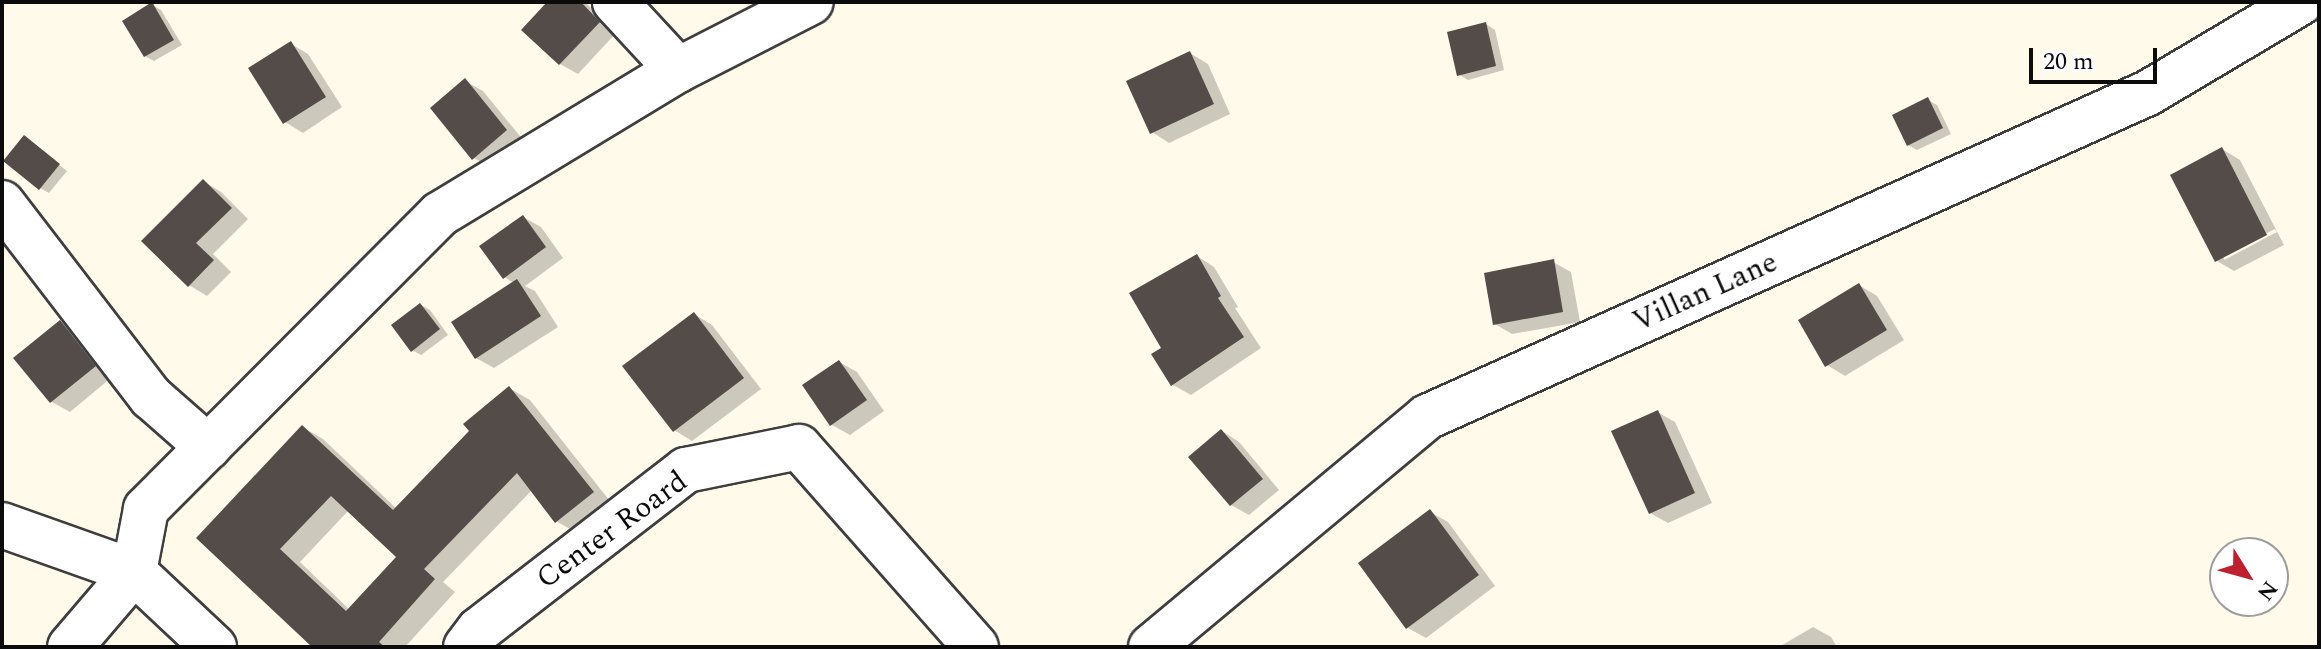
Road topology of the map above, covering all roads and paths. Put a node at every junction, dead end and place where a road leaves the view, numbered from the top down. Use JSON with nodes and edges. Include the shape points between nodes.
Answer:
{"nodes":[{"id":1,"x":615,"y":2,"type":"edge"},
{"id":2,"x":811,"y":2,"type":"edge"},
{"id":3,"x":2301,"y":2,"type":"edge"},
{"id":4,"x":678,"y":70,"type":"junction"},
{"id":5,"x":2,"y":203,"type":"edge"},
{"id":6,"x":208,"y":447,"type":"junction"},
{"id":7,"x":2,"y":525,"type":"edge"},
{"id":8,"x":134,"y":572,"type":"junction"},
{"id":9,"x":70,"y":647,"type":"edge"},
{"id":10,"x":214,"y":647,"type":"edge"},
{"id":11,"x":466,"y":647,"type":"edge"},
{"id":12,"x":976,"y":647,"type":"edge"},
{"id":13,"x":1151,"y":647,"type":"edge"}],
"edges":[{"from":1,"to":4,"type":"street"},
{"from":2,"to":4,"type":"street"},
{"from":3,"to":13,"type":"street","name":"Villan Lane","via":[[2148,93],[1427,417]]},
{"from":4,"to":6,"type":"street","via":[[440,214]]},
{"from":5,"to":6,"type":"street","via":[[151,397]]},
{"from":6,"to":8,"type":"street","via":[[146,509]]},
{"from":7,"to":8,"type":"street"},
{"from":8,"to":9,"type":"street"},
{"from":8,"to":10,"type":"street"},
{"from":11,"to":12,"type":"street","name":"Center Roard","via":[[479,630],[686,470],[799,447]]}]}
